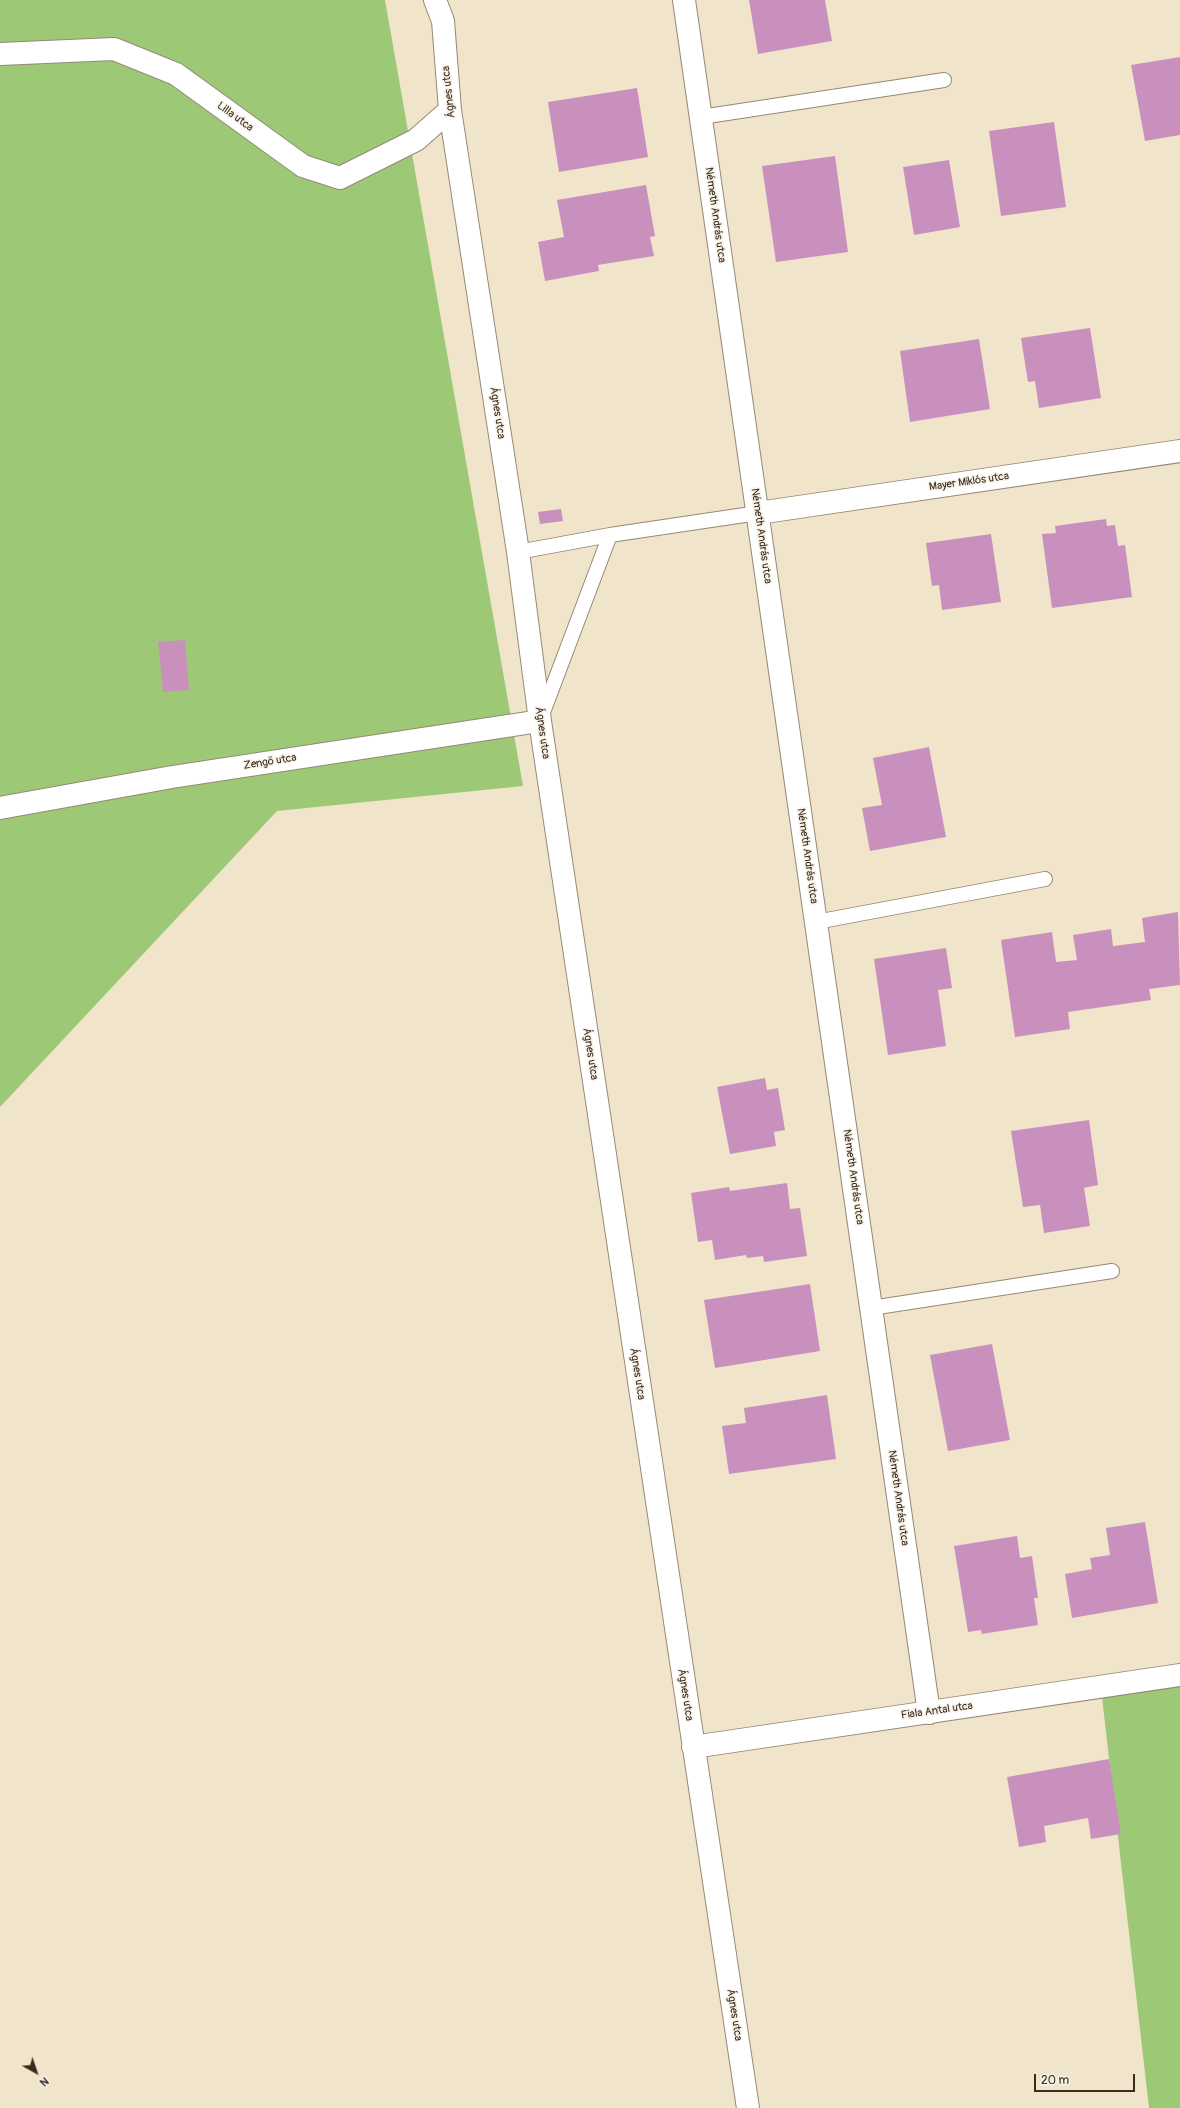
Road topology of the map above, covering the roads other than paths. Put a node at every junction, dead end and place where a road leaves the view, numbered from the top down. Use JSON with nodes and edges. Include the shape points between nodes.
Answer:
{"nodes":[{"id":1,"x":435,"y":0,"type":"edge"},
{"id":2,"x":684,"y":0,"type":"edge"},
{"id":3,"x":0,"y":54,"type":"edge"},
{"id":4,"x":944,"y":80,"type":"dead end"},
{"id":5,"x":450,"y":110,"type":"junction"},
{"id":6,"x":701,"y":117,"type":"junction"},
{"id":7,"x":1180,"y":451,"type":"edge"},
{"id":8,"x":758,"y":513,"type":"junction"},
{"id":9,"x":610,"y":535,"type":"junction"},
{"id":10,"x":518,"y":552,"type":"junction"},
{"id":11,"x":540,"y":721,"type":"junction"},
{"id":12,"x":0,"y":808,"type":"edge"},
{"id":13,"x":1045,"y":879,"type":"dead end"},
{"id":14,"x":816,"y":922,"type":"junction"},
{"id":15,"x":1112,"y":1271,"type":"dead end"},
{"id":16,"x":871,"y":1308,"type":"junction"},
{"id":17,"x":1180,"y":1675,"type":"edge"},
{"id":18,"x":929,"y":1713,"type":"junction"},
{"id":19,"x":693,"y":1747,"type":"junction"},
{"id":20,"x":748,"y":2108,"type":"edge"}],
"edges":[{"from":1,"to":5,"type":"street","name":"Ágnes utca","via":[[443,21]]},
{"from":2,"to":6,"type":"street","name":"Németh András utca"},
{"from":3,"to":5,"type":"street","name":"Lilla utca","via":[[114,50],[176,74],[303,166],[340,178],[416,140]]},
{"from":4,"to":6,"type":"lane"},
{"from":5,"to":10,"type":"street","name":"Ágnes utca"},
{"from":6,"to":8,"type":"street","name":"Németh András utca"},
{"from":7,"to":8,"type":"street","name":"Mayer Miklós utca"},
{"from":8,"to":9,"type":"lane"},
{"from":8,"to":14,"type":"street","name":"Németh András utca"},
{"from":9,"to":10,"type":"lane"},
{"from":9,"to":11,"type":"lane"},
{"from":10,"to":11,"type":"street","name":"Ágnes utca"},
{"from":11,"to":12,"type":"street","name":"Zengő utca","via":[[172,777]]},
{"from":11,"to":19,"type":"street","name":"Ágnes utca"},
{"from":13,"to":14,"type":"lane"},
{"from":14,"to":16,"type":"street","name":"Németh András utca"},
{"from":15,"to":16,"type":"lane"},
{"from":16,"to":18,"type":"street","name":"Németh András utca"},
{"from":17,"to":18,"type":"street","name":"Fiala Antal utca"},
{"from":18,"to":19,"type":"street","name":"Fiala Antal utca"},
{"from":19,"to":20,"type":"street","name":"Ágnes utca"}]}
